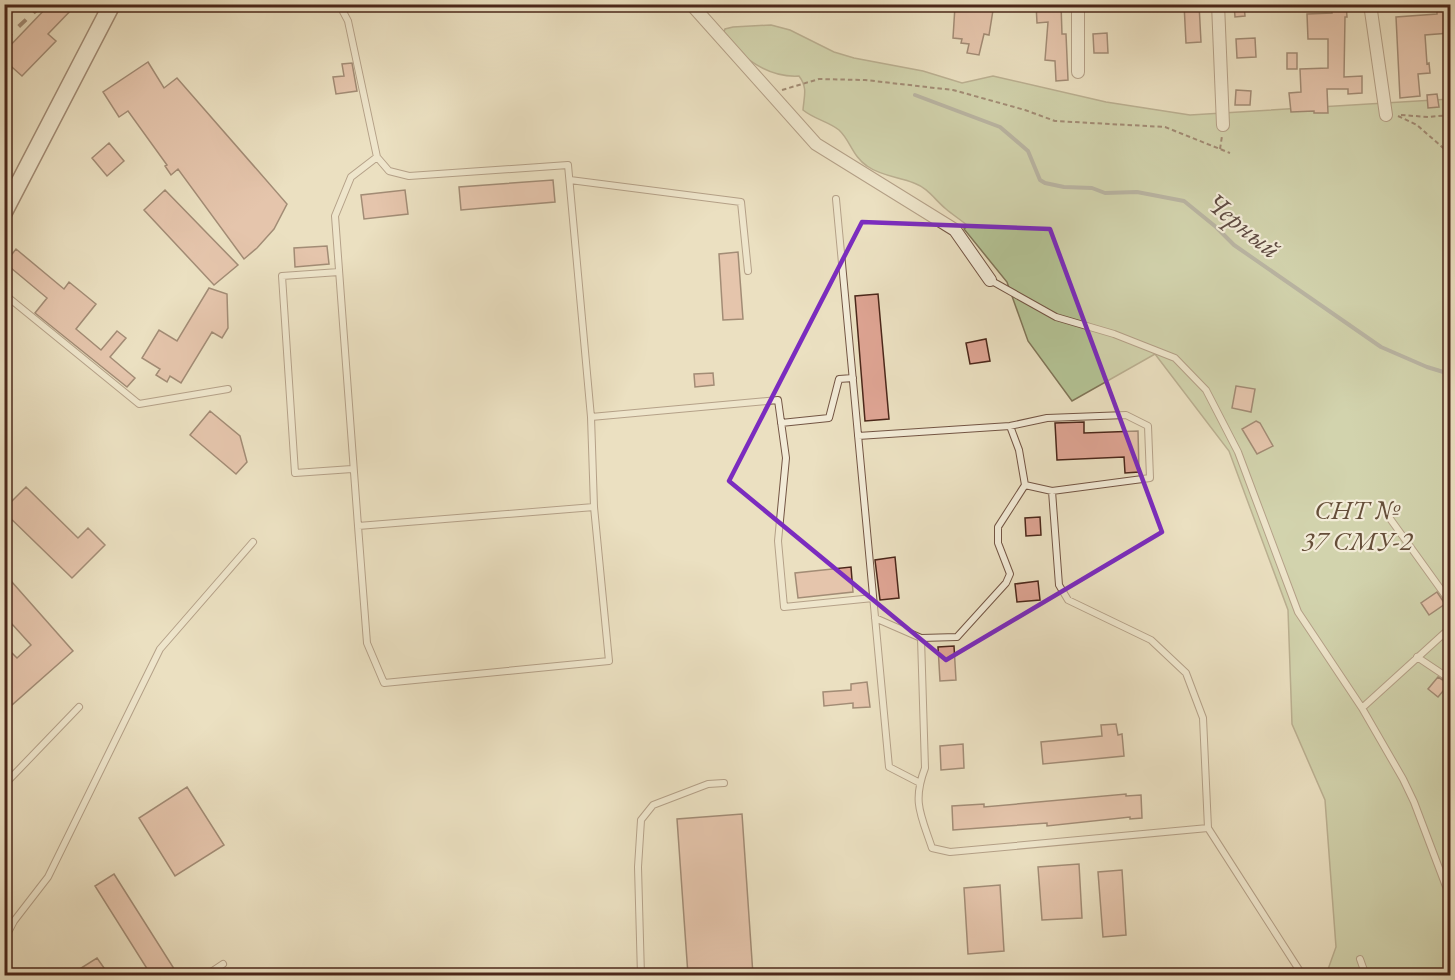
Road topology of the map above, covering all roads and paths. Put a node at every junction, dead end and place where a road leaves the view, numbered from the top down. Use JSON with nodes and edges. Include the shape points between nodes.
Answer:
{"nodes":[{"id":1,"x":112,"y":4,"type":"edge"},
{"id":2,"x":339,"y":4,"type":"edge"},
{"id":3,"x":691,"y":4,"type":"edge"},
{"id":4,"x":1078,"y":4,"type":"edge"},
{"id":5,"x":1218,"y":4,"type":"edge"},
{"id":6,"x":1370,"y":4,"type":"edge"},
{"id":7,"x":1078,"y":72,"type":"dead end"},
{"id":8,"x":771,"y":93,"type":"junction"},
{"id":9,"x":1386,"y":115,"type":"junction"},
{"id":10,"x":1450,"y":115,"type":"edge"},
{"id":11,"x":1223,"y":125,"type":"dead end"},
{"id":12,"x":1230,"y":153,"type":"dead end"},
{"id":13,"x":1450,"y":154,"type":"edge"},
{"id":14,"x":377,"y":157,"type":"junction"},
{"id":15,"x":570,"y":180,"type":"junction"},
{"id":16,"x":836,"y":199,"type":"dead end"},
{"id":17,"x":4,"y":212,"type":"edge"},
{"id":18,"x":748,"y":271,"type":"dead end"},
{"id":19,"x":339,"y":272,"type":"junction"},
{"id":20,"x":990,"y":280,"type":"joint"},
{"id":21,"x":4,"y":294,"type":"edge"},
{"id":22,"x":853,"y":378,"type":"junction"},
{"id":23,"x":228,"y":389,"type":"dead end"},
{"id":24,"x":591,"y":417,"type":"junction"},
{"id":25,"x":781,"y":423,"type":"junction"},
{"id":26,"x":1010,"y":426,"type":"junction"},
{"id":27,"x":858,"y":436,"type":"junction"},
{"id":28,"x":352,"y":469,"type":"junction"},
{"id":29,"x":1025,"y":485,"type":"junction"},
{"id":30,"x":1052,"y":491,"type":"junction"},
{"id":31,"x":594,"y":507,"type":"junction"},
{"id":32,"x":1386,"y":513,"type":"dead end"},
{"id":33,"x":358,"y":526,"type":"junction"},
{"id":34,"x":253,"y":542,"type":"dead end"},
{"id":35,"x":873,"y":598,"type":"junction"},
{"id":36,"x":1450,"y":602,"type":"edge"},
{"id":37,"x":875,"y":618,"type":"junction"},
{"id":38,"x":1450,"y":627,"type":"edge"},
{"id":39,"x":921,"y":638,"type":"junction"},
{"id":40,"x":1417,"y":657,"type":"junction"},
{"id":41,"x":1450,"y":679,"type":"edge"},
{"id":42,"x":79,"y":707,"type":"dead end"},
{"id":43,"x":1362,"y":708,"type":"junction"},
{"id":44,"x":724,"y":783,"type":"dead end"},
{"id":45,"x":920,"y":783,"type":"junction"},
{"id":46,"x":4,"y":785,"type":"edge"},
{"id":47,"x":1208,"y":828,"type":"junction"},
{"id":48,"x":1450,"y":897,"type":"edge"},
{"id":49,"x":4,"y":940,"type":"edge"},
{"id":50,"x":4,"y":957,"type":"edge"},
{"id":51,"x":1360,"y":959,"type":"dead end"},
{"id":52,"x":223,"y":964,"type":"dead end"},
{"id":53,"x":11,"y":975,"type":"edge"},
{"id":54,"x":205,"y":975,"type":"edge"},
{"id":55,"x":641,"y":975,"type":"edge"},
{"id":56,"x":1303,"y":975,"type":"edge"},
{"id":57,"x":1366,"y":975,"type":"edge"}],
"edges":[{"from":1,"to":17,"type":"main road"},
{"from":2,"to":14,"type":"lane","via":[[348,21]]},
{"from":3,"to":8,"type":"street"},
{"from":4,"to":7,"type":"street"},
{"from":5,"to":11,"type":"street"},
{"from":6,"to":9,"type":"street"},
{"from":8,"to":12,"type":"path","via":[[819,80],[865,80],[953,90],[1055,120],[1165,127]]},
{"from":8,"to":20,"type":"street","via":[[816,144],[955,230]]},
{"from":9,"to":10,"type":"path"},
{"from":9,"to":13,"type":"path","via":[[1417,125]]},
{"from":14,"to":15,"type":"lane","via":[[389,171],[409,176],[568,165]]},
{"from":14,"to":19,"type":"lane","via":[[351,177],[335,216]]},
{"from":15,"to":18,"type":"lane","via":[[741,202]]},
{"from":15,"to":24,"type":"lane"},
{"from":16,"to":22,"type":"lane"},
{"from":19,"to":28,"type":"lane"},
{"from":19,"to":28,"type":"lane","via":[[282,276],[295,473]]},
{"from":20,"to":43,"type":"lane","via":[[1056,317],[1175,358],[1206,390],[1238,452],[1298,612]]},
{"from":21,"to":23,"type":"lane","via":[[139,404]]},
{"from":22,"to":25,"type":"lane","via":[[839,379],[829,418]]},
{"from":22,"to":27,"type":"lane"},
{"from":24,"to":25,"type":"lane","via":[[778,400]]},
{"from":24,"to":31,"type":"lane"},
{"from":25,"to":35,"type":"lane","via":[[786,458],[778,542],[784,608]]},
{"from":26,"to":27,"type":"lane"},
{"from":26,"to":29,"type":"lane"},
{"from":26,"to":30,"type":"lane","via":[[1047,418],[1126,415],[1148,426],[1150,478]]},
{"from":27,"to":35,"type":"lane"},
{"from":28,"to":33,"type":"lane"},
{"from":29,"to":30,"type":"lane"},
{"from":29,"to":39,"type":"lane","via":[[998,526],[998,543],[1010,574],[1006,583],[957,637]]},
{"from":30,"to":47,"type":"lane","via":[[1059,585],[1068,600],[1151,640],[1186,673],[1203,718]]},
{"from":31,"to":33,"type":"lane"},
{"from":31,"to":33,"type":"lane","via":[[609,661],[384,683],[367,644]]},
{"from":32,"to":36,"type":"lane"},
{"from":34,"to":49,"type":"lane","via":[[160,649],[48,877]]},
{"from":35,"to":37,"type":"lane"},
{"from":37,"to":39,"type":"lane"},
{"from":37,"to":45,"type":"lane","via":[[889,767]]},
{"from":38,"to":40,"type":"lane"},
{"from":39,"to":45,"type":"lane","via":[[925,768]]},
{"from":40,"to":41,"type":"lane"},
{"from":40,"to":43,"type":"lane"},
{"from":42,"to":46,"type":"lane"},
{"from":43,"to":48,"type":"lane","via":[[1414,802]]},
{"from":44,"to":55,"type":"lane","via":[[708,784],[653,805],[640,820]]},
{"from":45,"to":47,"type":"lane","via":[[917,803],[932,848],[950,852]]},
{"from":47,"to":56,"type":"lane"},
{"from":50,"to":53,"type":"lane"},
{"from":51,"to":57,"type":"lane"},
{"from":52,"to":54,"type":"lane"}]}
